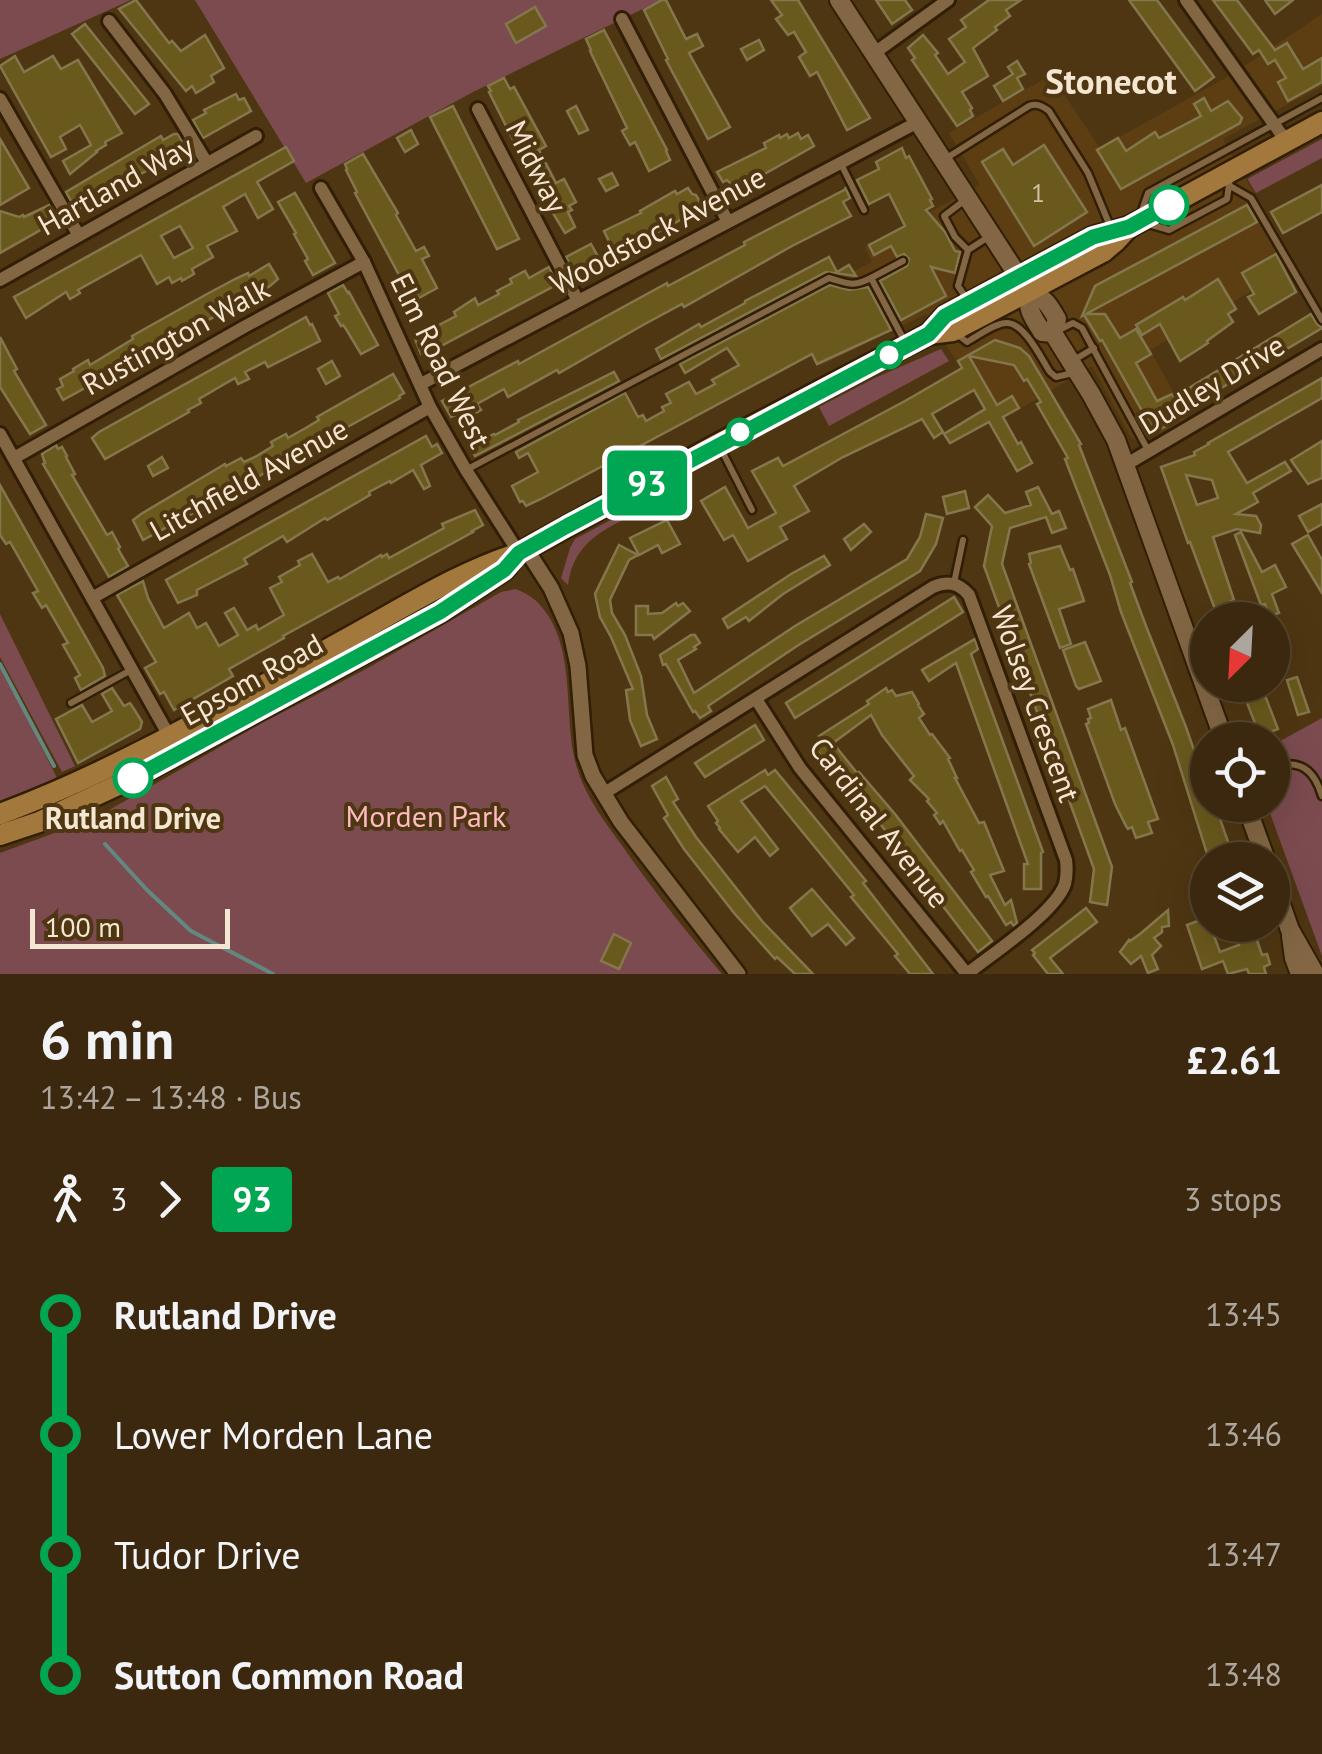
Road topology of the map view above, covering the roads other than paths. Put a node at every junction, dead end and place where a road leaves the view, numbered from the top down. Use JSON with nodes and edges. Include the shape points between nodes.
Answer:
{"nodes":[{"id":1,"x":839,"y":0,"type":"edge"},
{"id":2,"x":948,"y":0,"type":"edge"},
{"id":3,"x":1186,"y":0,"type":"edge"},
{"id":4,"x":622,"y":19,"type":"dead end"},
{"id":5,"x":109,"y":21,"type":"dead end"},
{"id":6,"x":873,"y":54,"type":"junction"},
{"id":7,"x":1322,"y":98,"type":"edge"},
{"id":8,"x":0,"y":99,"type":"edge"},
{"id":9,"x":478,"y":109,"type":"dead end"},
{"id":10,"x":918,"y":122,"type":"junction"},
{"id":11,"x":1322,"y":122,"type":"edge"},
{"id":12,"x":1280,"y":132,"type":"junction"},
{"id":13,"x":256,"y":136,"type":"dead end"},
{"id":14,"x":943,"y":160,"type":"junction"},
{"id":15,"x":208,"y":163,"type":"junction"},
{"id":16,"x":840,"y":163,"type":"junction"},
{"id":17,"x":1230,"y":178,"type":"junction"},
{"id":18,"x":322,"y":188,"type":"dead end"},
{"id":19,"x":968,"y":198,"type":"junction"},
{"id":20,"x":864,"y":210,"type":"dead end"},
{"id":21,"x":728,"y":222,"type":"junction"},
{"id":22,"x":1124,"y":230,"type":"junction"},
{"id":23,"x":78,"y":234,"type":"junction"},
{"id":24,"x":992,"y":235,"type":"junction"},
{"id":25,"x":968,"y":250,"type":"junction"},
{"id":26,"x":903,"y":261,"type":"dead end"},
{"id":27,"x":364,"y":262,"type":"junction"},
{"id":28,"x":871,"y":278,"type":"junction"},
{"id":29,"x":0,"y":280,"type":"edge"},
{"id":30,"x":1024,"y":284,"type":"junction"},
{"id":31,"x":578,"y":301,"type":"junction"},
{"id":32,"x":969,"y":303,"type":"junction"},
{"id":33,"x":1322,"y":320,"type":"edge"},
{"id":34,"x":949,"y":323,"type":"junction"},
{"id":35,"x":1054,"y":333,"type":"junction"},
{"id":36,"x":907,"y":345,"type":"junction"},
{"id":37,"x":1094,"y":348,"type":"junction"},
{"id":38,"x":1322,"y":349,"type":"edge"},
{"id":39,"x":1075,"y":366,"type":"junction"},
{"id":40,"x":420,"y":384,"type":"junction"},
{"id":41,"x":430,"y":407,"type":"junction"},
{"id":42,"x":0,"y":434,"type":"edge"},
{"id":43,"x":718,"y":444,"type":"junction"},
{"id":44,"x":1149,"y":452,"type":"junction"},
{"id":45,"x":14,"y":458,"type":"junction"},
{"id":46,"x":1127,"y":464,"type":"junction"},
{"id":47,"x":466,"y":470,"type":"junction"},
{"id":48,"x":752,"y":510,"type":"dead end"},
{"id":49,"x":963,"y":540,"type":"dead end"},
{"id":50,"x":522,"y":551,"type":"junction"},
{"id":51,"x":954,"y":583,"type":"junction"},
{"id":52,"x":92,"y":598,"type":"junction"},
{"id":53,"x":132,"y":670,"type":"junction"},
{"id":54,"x":756,"y":699,"type":"junction"},
{"id":55,"x":71,"y":703,"type":"dead end"},
{"id":56,"x":1218,"y":722,"type":"edge"},
{"id":57,"x":175,"y":745,"type":"junction"},
{"id":58,"x":1290,"y":765,"type":"edge"},
{"id":59,"x":603,"y":794,"type":"junction"},
{"id":60,"x":1322,"y":796,"type":"edge"},
{"id":61,"x":0,"y":814,"type":"edge"},
{"id":62,"x":0,"y":836,"type":"edge"},
{"id":63,"x":1290,"y":930,"type":"joint"},
{"id":64,"x":738,"y":974,"type":"edge"},
{"id":65,"x":967,"y":974,"type":"edge"},
{"id":66,"x":1300,"y":974,"type":"edge"},
{"id":67,"x":1314,"y":974,"type":"edge"}],
"edges":[{"from":1,"to":6,"type":"main road"},
{"from":2,"to":6,"type":"street"},
{"from":3,"to":12,"type":"street"},
{"from":4,"to":21,"type":"street"},
{"from":5,"to":15,"type":"street","via":[[166,94]]},
{"from":6,"to":10,"type":"main road"},
{"from":7,"to":12,"type":"lane"},
{"from":8,"to":23,"type":"street"},
{"from":9,"to":31,"type":"street","name":"Midway"},
{"from":10,"to":14,"type":"main road"},
{"from":10,"to":16,"type":"street","name":"Woodstock Avenue"},
{"from":11,"to":12,"type":"highway"},
{"from":12,"to":17,"type":"highway"},
{"from":12,"to":22,"type":"lane","via":[[1148,193]]},
{"from":13,"to":15,"type":"street","name":"Hartland Way"},
{"from":14,"to":19,"type":"main road"},
{"from":14,"to":22,"type":"lane","via":[[1029,106],[1042,106],[1088,173],[1109,220]]},
{"from":15,"to":23,"type":"street","name":"Hartland Way"},
{"from":16,"to":20,"type":"lane"},
{"from":16,"to":21,"type":"street","name":"Woodstock Avenue"},
{"from":17,"to":22,"type":"highway"},
{"from":17,"to":33,"type":"lane","via":[[1250,198]]},
{"from":18,"to":27,"type":"street","name":"Elm Road West"},
{"from":19,"to":24,"type":"main road"},
{"from":19,"to":25,"type":"lane","via":[[944,216]]},
{"from":21,"to":31,"type":"street","name":"Woodstock Avenue"},
{"from":22,"to":30,"type":"highway","via":[[1093,237]]},
{"from":23,"to":29,"type":"street","name":"Hartland Way"},
{"from":24,"to":25,"type":"lane"},
{"from":24,"to":30,"type":"main road"},
{"from":25,"to":32,"type":"lane","via":[[958,286]]},
{"from":26,"to":28,"type":"lane"},
{"from":27,"to":40,"type":"street","name":"Elm Road West"},
{"from":27,"to":45,"type":"street","name":"Rustington Walk"},
{"from":28,"to":36,"type":"lane"},
{"from":28,"to":47,"type":"lane","via":[[858,285],[829,278]]},
{"from":30,"to":32,"type":"highway","name":"Epsom Road"},
{"from":30,"to":34,"type":"highway","name":"Epsom Road"},
{"from":30,"to":35,"type":"main road","via":[[1057,318]]},
{"from":31,"to":40,"type":"street","name":"Woodstock Avenue"},
{"from":32,"to":34,"type":"highway","name":"Epsom Road"},
{"from":34,"to":36,"type":"highway","name":"Epsom Road"},
{"from":34,"to":39,"type":"lane","via":[[967,342],[1012,324],[1056,377]]},
{"from":35,"to":37,"type":"lane","via":[[1072,322]]},
{"from":35,"to":39,"type":"main road"},
{"from":36,"to":43,"type":"highway","name":"Epsom Road"},
{"from":37,"to":39,"type":"lane"},
{"from":37,"to":44,"type":"lane"},
{"from":38,"to":44,"type":"street","name":"Dudley Drive"},
{"from":39,"to":46,"type":"main road"},
{"from":40,"to":41,"type":"street","name":"Elm Road West"},
{"from":41,"to":47,"type":"street","name":"Elm Road West"},
{"from":41,"to":52,"type":"street","name":"Litchfield Avenue"},
{"from":42,"to":45,"type":"street"},
{"from":43,"to":48,"type":"lane"},
{"from":43,"to":50,"type":"highway","name":"Epsom Road"},
{"from":44,"to":46,"type":"street","name":"Dudley Drive"},
{"from":45,"to":52,"type":"street"},
{"from":46,"to":56,"type":"main road"},
{"from":47,"to":50,"type":"street","name":"Elm Road West"},
{"from":49,"to":51,"type":"lane"},
{"from":50,"to":57,"type":"highway","name":"Epsom Road","via":[[440,612]]},
{"from":50,"to":59,"type":"street","via":[[547,581],[572,634],[585,755]]},
{"from":51,"to":54,"type":"street","name":"Wolsey Crescent","via":[[932,587]]},
{"from":51,"to":65,"type":"street","name":"Wolsey Crescent","via":[[969,595],[1067,872],[1046,911]]},
{"from":52,"to":53,"type":"street"},
{"from":53,"to":55,"type":"lane"},
{"from":53,"to":57,"type":"street"},
{"from":54,"to":59,"type":"street","name":"Wolsey Crescent"},
{"from":54,"to":65,"type":"street","name":"Cardinal Avenue","via":[[800,768]]},
{"from":57,"to":61,"type":"highway","name":"Epsom Road"},
{"from":57,"to":62,"type":"highway","name":"Epsom Road","via":[[96,797]]},
{"from":58,"to":60,"type":"lane","via":[[1304,768]]},
{"from":59,"to":64,"type":"street"},
{"from":63,"to":66,"type":"main road"},
{"from":63,"to":67,"type":"main road"}]}
